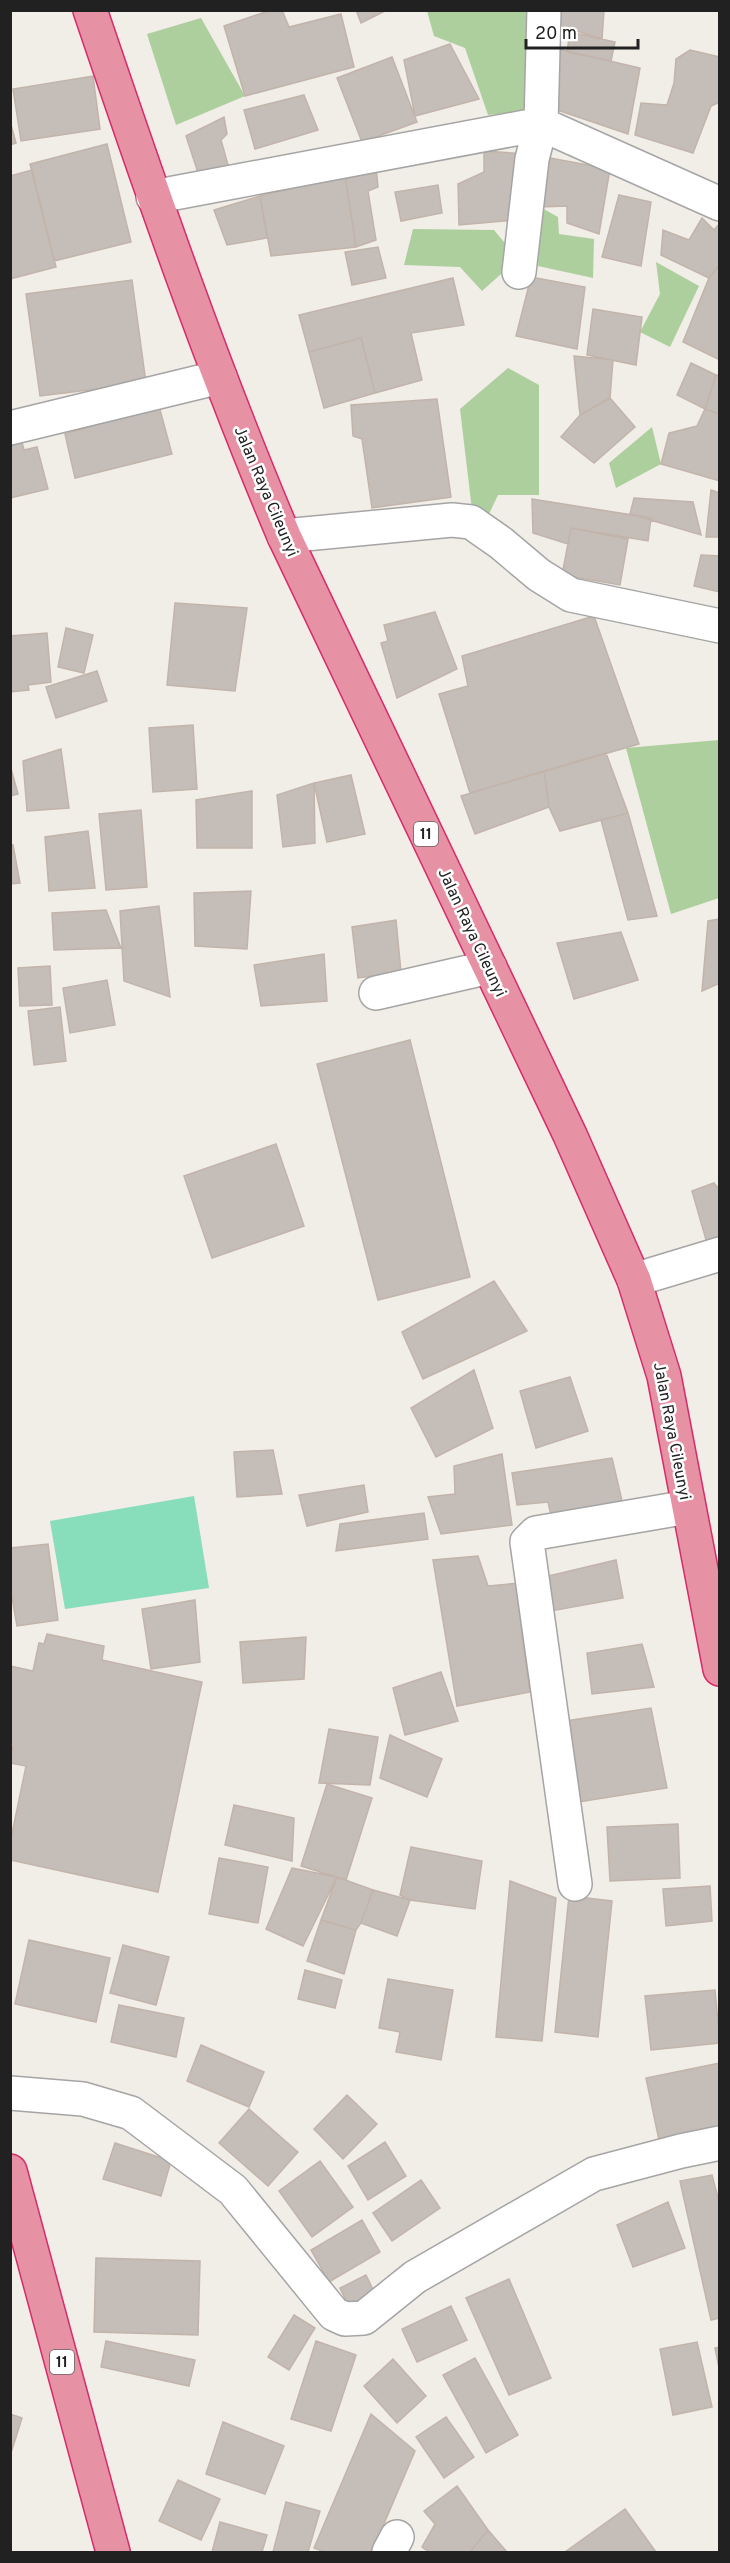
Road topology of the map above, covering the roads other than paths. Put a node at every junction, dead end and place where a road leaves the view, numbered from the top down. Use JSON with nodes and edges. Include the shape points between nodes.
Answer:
{"nodes":[{"id":1,"x":90,"y":10,"type":"edge"},
{"id":2,"x":544,"y":10,"type":"edge"},
{"id":3,"x":541,"y":124,"type":"junction"},
{"id":4,"x":153,"y":197,"type":"junction"},
{"id":5,"x":720,"y":204,"type":"edge"},
{"id":6,"x":519,"y":272,"type":"dead end"},
{"id":7,"x":220,"y":377,"type":"junction"},
{"id":8,"x":10,"y":428,"type":"edge"},
{"id":9,"x":284,"y":536,"type":"junction"},
{"id":10,"x":720,"y":626,"type":"edge"},
{"id":11,"x":490,"y":967,"type":"junction"},
{"id":12,"x":376,"y":993,"type":"dead end"},
{"id":13,"x":720,"y":1254,"type":"edge"},
{"id":14,"x":634,"y":1280,"type":"junction"},
{"id":15,"x":688,"y":1508,"type":"junction"},
{"id":16,"x":720,"y":1669,"type":"edge"},
{"id":17,"x":575,"y":1884,"type":"dead end"},
{"id":18,"x":10,"y":2093,"type":"edge"},
{"id":19,"x":720,"y":2143,"type":"edge"},
{"id":20,"x":10,"y":2171,"type":"edge"},
{"id":21,"x":113,"y":2553,"type":"edge"}],
"edges":[{"from":1,"to":4,"type":"highway","name":"Jalan Raya Cileunyi","number":"11"},
{"from":2,"to":3,"type":"street"},
{"from":3,"to":4,"type":"street"},
{"from":3,"to":5,"type":"street"},
{"from":3,"to":6,"type":"street","via":[[531,159]]},
{"from":4,"to":7,"type":"highway","name":"Jalan Raya Cileunyi","number":"11"},
{"from":7,"to":8,"type":"street"},
{"from":7,"to":9,"type":"highway","name":"Jalan Raya Cileunyi","number":"11"},
{"from":9,"to":10,"type":"street","via":[[452,520],[471,522],[570,595]]},
{"from":9,"to":11,"type":"highway","name":"Jalan Raya Cileunyi","number":"11"},
{"from":11,"to":12,"type":"street"},
{"from":11,"to":14,"type":"highway","name":"Jalan Raya Cileunyi","number":"11"},
{"from":13,"to":14,"type":"street"},
{"from":14,"to":15,"type":"highway","name":"Jalan Raya Cileunyi","number":"11","via":[[664,1376]]},
{"from":15,"to":16,"type":"highway","name":"Jalan Raya Cileunyi","number":"11"},
{"from":15,"to":17,"type":"street","via":[[536,1533],[527,1542]]},
{"from":18,"to":19,"type":"street","via":[[83,2100],[130,2113],[233,2190],[334,2313],[345,2319],[364,2318],[415,2277],[594,2174]]},
{"from":20,"to":21,"type":"highway","number":"11"}]}
